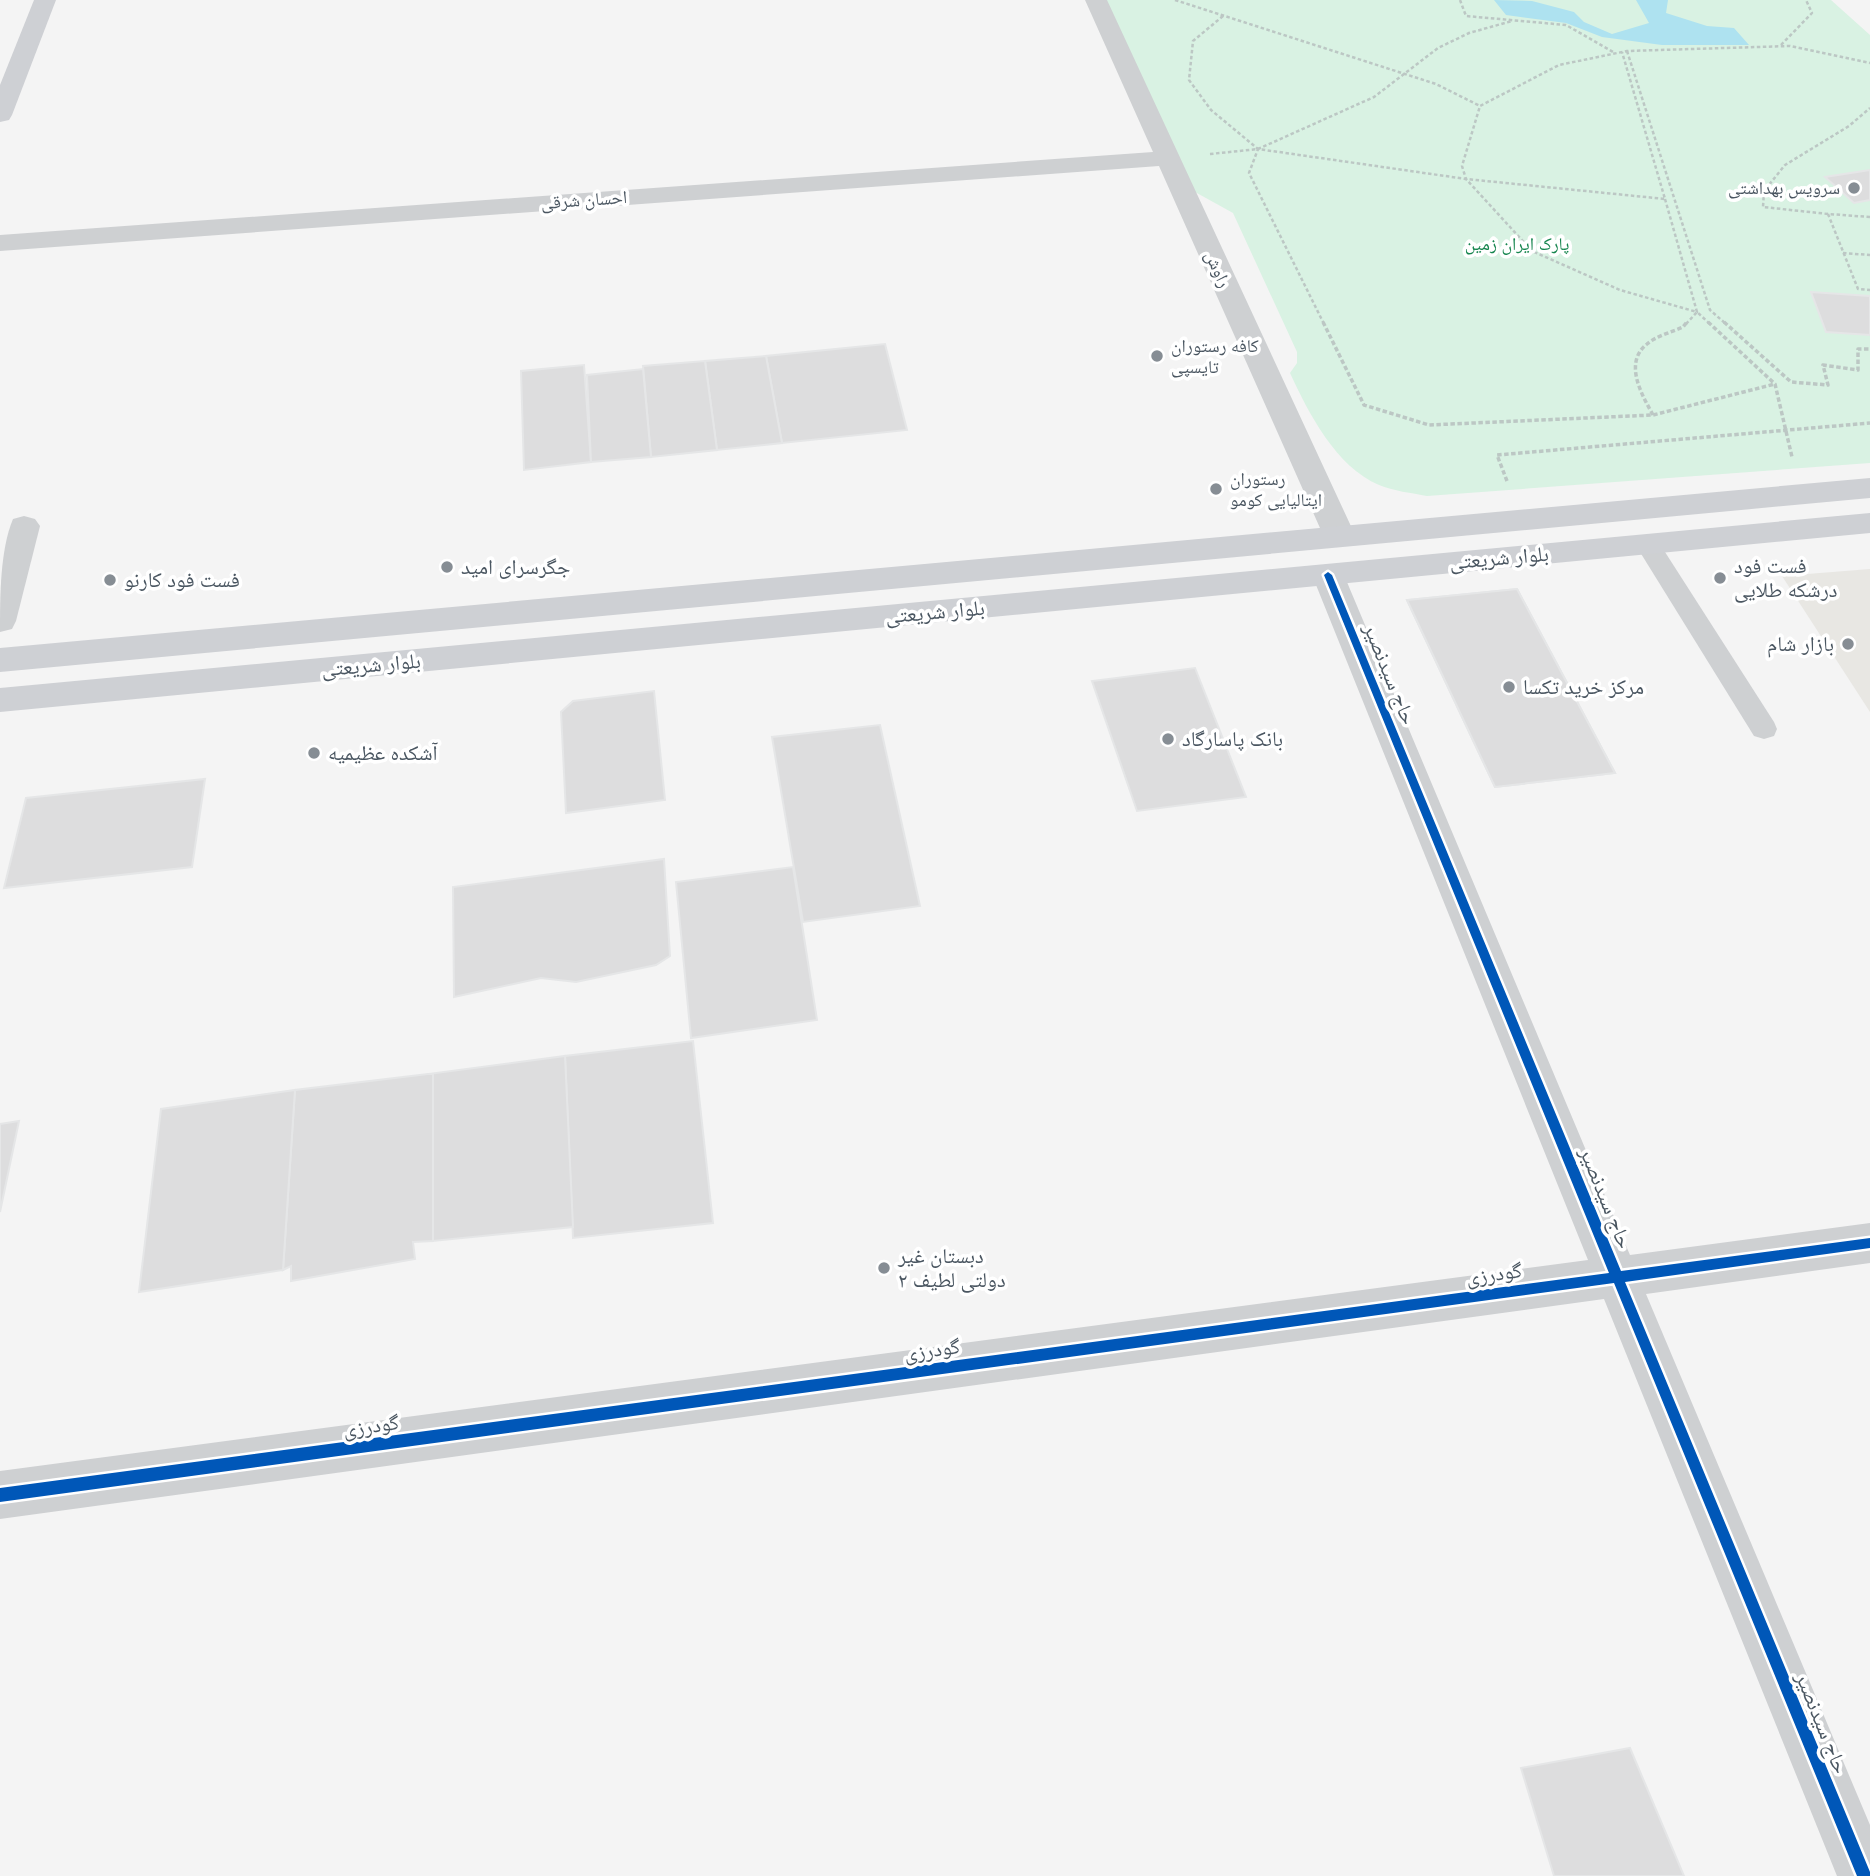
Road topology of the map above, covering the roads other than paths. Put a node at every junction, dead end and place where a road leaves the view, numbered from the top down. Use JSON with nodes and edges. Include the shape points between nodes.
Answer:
{"nodes":[{"id":1,"x":45,"y":0,"type":"edge"},
{"id":2,"x":1096,"y":0,"type":"edge"},
{"id":3,"x":0,"y":115,"type":"edge"},
{"id":4,"x":1168,"y":158,"type":"junction"},
{"id":5,"x":0,"y":243,"type":"edge"},
{"id":6,"x":1870,"y":488,"type":"edge"},
{"id":7,"x":1870,"y":523,"type":"edge"},
{"id":8,"x":24,"y":526,"type":"dead end"},
{"id":9,"x":1647,"y":544,"type":"junction"},
{"id":10,"x":1334,"y":556,"type":"junction"},
{"id":11,"x":0,"y":621,"type":"edge"},
{"id":12,"x":0,"y":660,"type":"edge"},
{"id":13,"x":0,"y":700,"type":"edge"},
{"id":14,"x":1764,"y":729,"type":"dead end"},
{"id":15,"x":1870,"y":1243,"type":"edge"},
{"id":16,"x":1618,"y":1277,"type":"junction"},
{"id":17,"x":0,"y":1495,"type":"edge"},
{"id":18,"x":1864,"y":1876,"type":"edge"}],
"edges":[{"from":1,"to":3,"type":"main road"},
{"from":2,"to":4,"type":"street","name":"راوش"},
{"from":4,"to":5,"type":"street","name":"احسان شرقی"},
{"from":4,"to":10,"type":"street","name":"راوش"},
{"from":6,"to":10,"type":"main road","name":"بلوار شریعتی"},
{"from":7,"to":9,"type":"main road","name":"بلوار شریعتی"},
{"from":8,"to":11,"type":"street"},
{"from":9,"to":10,"type":"main road","name":"بلوار شریعتی"},
{"from":9,"to":14,"type":"lane"},
{"from":10,"to":12,"type":"main road","name":"بلوار شریعتی"},
{"from":10,"to":13,"type":"main road","name":"بلوار شریعتی"},
{"from":10,"to":16,"type":"street","name":"حاج سیدنصیر"},
{"from":15,"to":16,"type":"street","name":"گودرزی"},
{"from":16,"to":17,"type":"street","name":"گودرزی"},
{"from":16,"to":18,"type":"street","name":"حاج سیدنصیر"}]}
